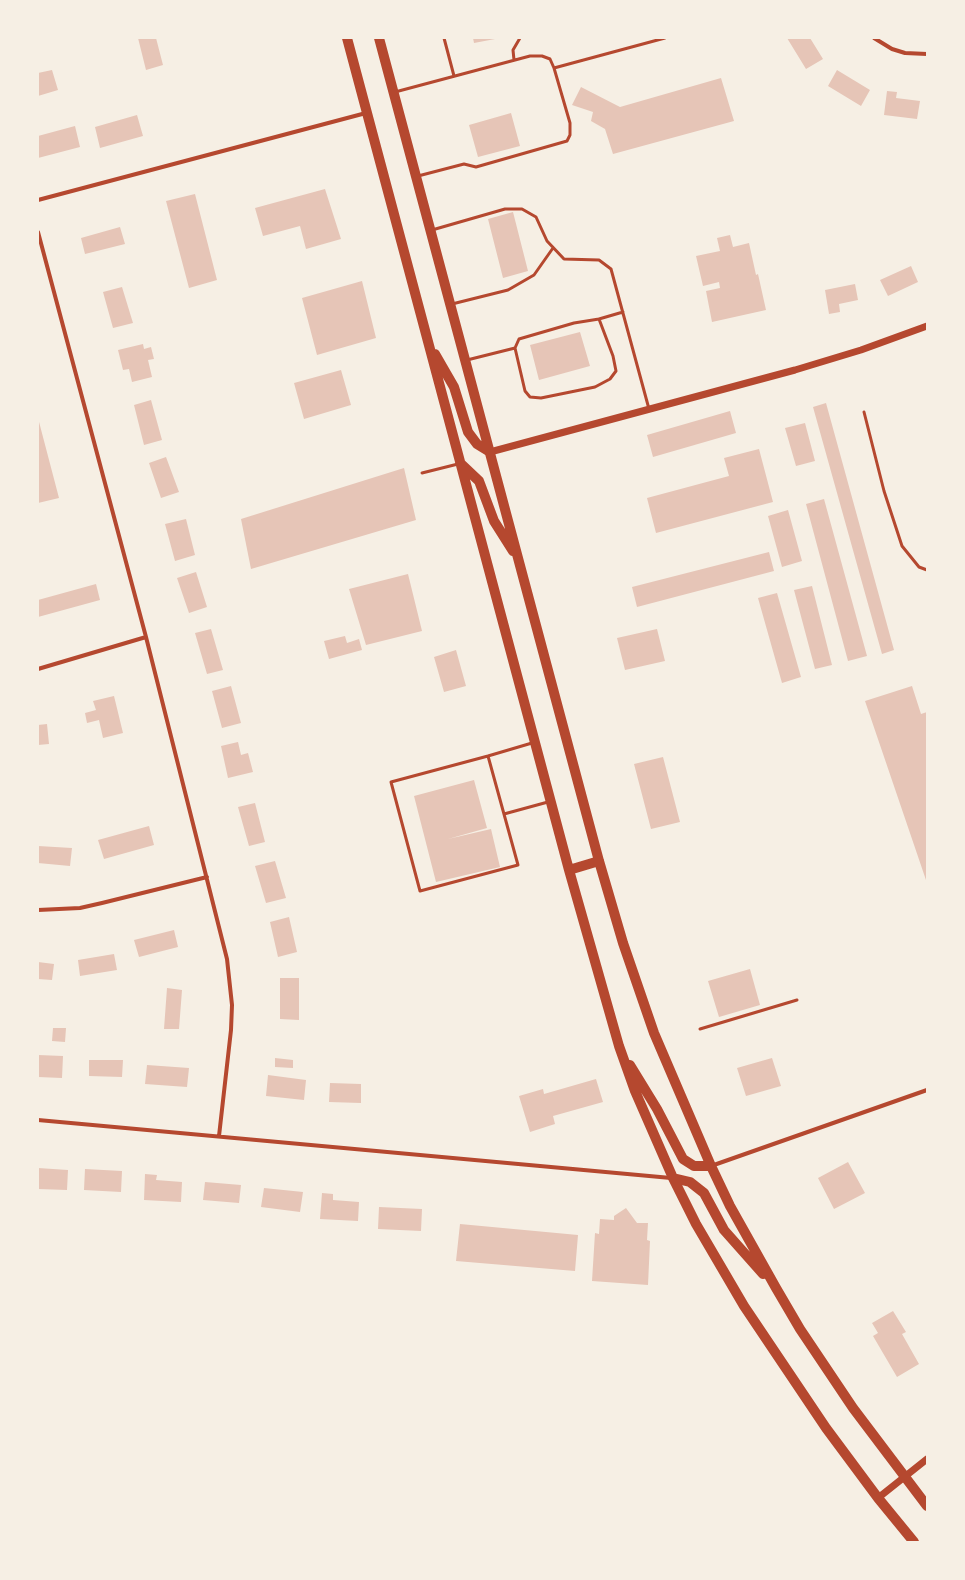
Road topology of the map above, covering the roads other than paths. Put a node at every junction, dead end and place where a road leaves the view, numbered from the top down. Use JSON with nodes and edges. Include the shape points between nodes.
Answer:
{"nodes":[{"id":1,"x":347,"y":38,"type":"edge"},
{"id":2,"x":379,"y":38,"type":"edge"},
{"id":3,"x":444,"y":38,"type":"edge"},
{"id":4,"x":520,"y":38,"type":"edge"},
{"id":5,"x":665,"y":38,"type":"edge"},
{"id":6,"x":874,"y":38,"type":"edge"},
{"id":7,"x":927,"y":54,"type":"edge"},
{"id":8,"x":514,"y":60,"type":"junction"},
{"id":9,"x":554,"y":68,"type":"junction"},
{"id":10,"x":454,"y":76,"type":"junction"},
{"id":11,"x":394,"y":92,"type":"junction"},
{"id":12,"x":367,"y":113,"type":"junction"},
{"id":13,"x":416,"y":177,"type":"junction"},
{"id":14,"x":38,"y":200,"type":"edge"},
{"id":15,"x":431,"y":230,"type":"junction"},
{"id":16,"x":38,"y":232,"type":"edge"},
{"id":17,"x":553,"y":248,"type":"junction"},
{"id":18,"x":450,"y":304,"type":"junction"},
{"id":19,"x":623,"y":312,"type":"junction"},
{"id":20,"x":599,"y":319,"type":"junction"},
{"id":21,"x":927,"y":326,"type":"edge"},
{"id":22,"x":428,"y":342,"type":"junction"},
{"id":23,"x":515,"y":348,"type":"junction"},
{"id":24,"x":465,"y":360,"type":"junction"},
{"id":25,"x":649,"y":409,"type":"junction"},
{"id":26,"x":864,"y":412,"type":"dead end"},
{"id":27,"x":490,"y":452,"type":"junction"},
{"id":28,"x":460,"y":463,"type":"junction"},
{"id":29,"x":422,"y":474,"type":"dead end"},
{"id":30,"x":519,"y":560,"type":"junction"},
{"id":31,"x":927,"y":570,"type":"edge"},
{"id":32,"x":146,"y":637,"type":"junction"},
{"id":33,"x":38,"y":669,"type":"edge"},
{"id":34,"x":535,"y":742,"type":"junction"},
{"id":35,"x":488,"y":756,"type":"junction"},
{"id":36,"x":551,"y":801,"type":"junction"},
{"id":37,"x":504,"y":814,"type":"junction"},
{"id":38,"x":600,"y":861,"type":"junction"},
{"id":39,"x":569,"y":870,"type":"junction"},
{"id":40,"x":207,"y":877,"type":"junction"},
{"id":41,"x":38,"y":910,"type":"edge"},
{"id":42,"x":798,"y":1000,"type":"dead end"},
{"id":43,"x":700,"y":1029,"type":"dead end"},
{"id":44,"x":619,"y":1046,"type":"junction"},
{"id":45,"x":927,"y":1090,"type":"edge"},
{"id":46,"x":38,"y":1120,"type":"edge"},
{"id":47,"x":219,"y":1136,"type":"junction"},
{"id":48,"x":711,"y":1166,"type":"junction"},
{"id":49,"x":673,"y":1178,"type":"junction"},
{"id":50,"x":776,"y":1288,"type":"junction"},
{"id":51,"x":927,"y":1459,"type":"edge"},
{"id":52,"x":904,"y":1478,"type":"junction"},
{"id":53,"x":878,"y":1498,"type":"junction"},
{"id":54,"x":927,"y":1506,"type":"edge"},
{"id":55,"x":914,"y":1542,"type":"edge"}],
"edges":[{"from":1,"to":12,"type":"main road"},
{"from":2,"to":11,"type":"main road"},
{"from":3,"to":10,"type":"lane"},
{"from":4,"to":8,"type":"lane","via":[[513,50]]},
{"from":5,"to":9,"type":"lane"},
{"from":6,"to":7,"type":"street","via":[[892,49],[905,53]]},
{"from":8,"to":9,"type":"lane","via":[[542,56],[550,59]]},
{"from":8,"to":10,"type":"lane"},
{"from":9,"to":13,"type":"lane","via":[[570,123],[568,141],[476,167],[464,164]]},
{"from":10,"to":11,"type":"lane"},
{"from":11,"to":13,"type":"main road"},
{"from":12,"to":14,"type":"street"},
{"from":12,"to":22,"type":"main road"},
{"from":13,"to":15,"type":"main road"},
{"from":15,"to":17,"type":"lane","via":[[505,209],[522,209],[536,217]]},
{"from":15,"to":18,"type":"main road"},
{"from":16,"to":32,"type":"street"},
{"from":17,"to":18,"type":"lane","via":[[534,275],[508,290]]},
{"from":17,"to":19,"type":"lane","via":[[564,259],[600,260],[611,269]]},
{"from":18,"to":24,"type":"main road"},
{"from":19,"to":20,"type":"lane"},
{"from":19,"to":25,"type":"lane"},
{"from":20,"to":23,"type":"lane","via":[[574,323],[519,339]]},
{"from":20,"to":23,"type":"lane","via":[[616,371],[610,379],[595,387],[541,398],[530,397],[525,391]]},
{"from":21,"to":25,"type":"street","via":[[830,360]]},
{"from":22,"to":27,"type":"main road","via":[[454,387],[468,432],[477,444]]},
{"from":22,"to":28,"type":"main road"},
{"from":23,"to":24,"type":"lane"},
{"from":24,"to":27,"type":"main road"},
{"from":25,"to":27,"type":"street"},
{"from":26,"to":31,"type":"lane","via":[[884,490],[902,546],[919,567]]},
{"from":27,"to":30,"type":"main road"},
{"from":28,"to":29,"type":"lane"},
{"from":28,"to":30,"type":"main road","via":[[479,481],[494,521]]},
{"from":28,"to":34,"type":"main road"},
{"from":30,"to":38,"type":"main road"},
{"from":32,"to":33,"type":"street"},
{"from":32,"to":40,"type":"street"},
{"from":34,"to":35,"type":"lane"},
{"from":34,"to":36,"type":"main road"},
{"from":35,"to":37,"type":"lane"},
{"from":35,"to":37,"type":"lane","via":[[391,782],[420,891],[518,865]]},
{"from":36,"to":37,"type":"lane"},
{"from":36,"to":39,"type":"main road"},
{"from":38,"to":39,"type":"main road"},
{"from":38,"to":48,"type":"main road","via":[[623,943],[654,1033]]},
{"from":39,"to":44,"type":"main road"},
{"from":40,"to":41,"type":"street","via":[[102,904]]},
{"from":40,"to":47,"type":"street","via":[[227,959],[231,999],[231,1030]]},
{"from":42,"to":43,"type":"lane"},
{"from":44,"to":48,"type":"main road","via":[[657,1109],[683,1159],[694,1166]]},
{"from":44,"to":49,"type":"main road","via":[[635,1091]]},
{"from":45,"to":48,"type":"street"},
{"from":46,"to":47,"type":"street"},
{"from":47,"to":49,"type":"street"},
{"from":48,"to":50,"type":"main road","via":[[730,1206]]},
{"from":49,"to":50,"type":"main road","via":[[690,1182],[704,1193],[733,1242]]},
{"from":49,"to":53,"type":"main road","via":[[696,1224],[744,1306],[798,1387]]},
{"from":50,"to":52,"type":"main road","via":[[826,1369]]},
{"from":51,"to":52,"type":"street"},
{"from":52,"to":53,"type":"street"},
{"from":52,"to":54,"type":"main road"},
{"from":53,"to":55,"type":"main road"}]}
